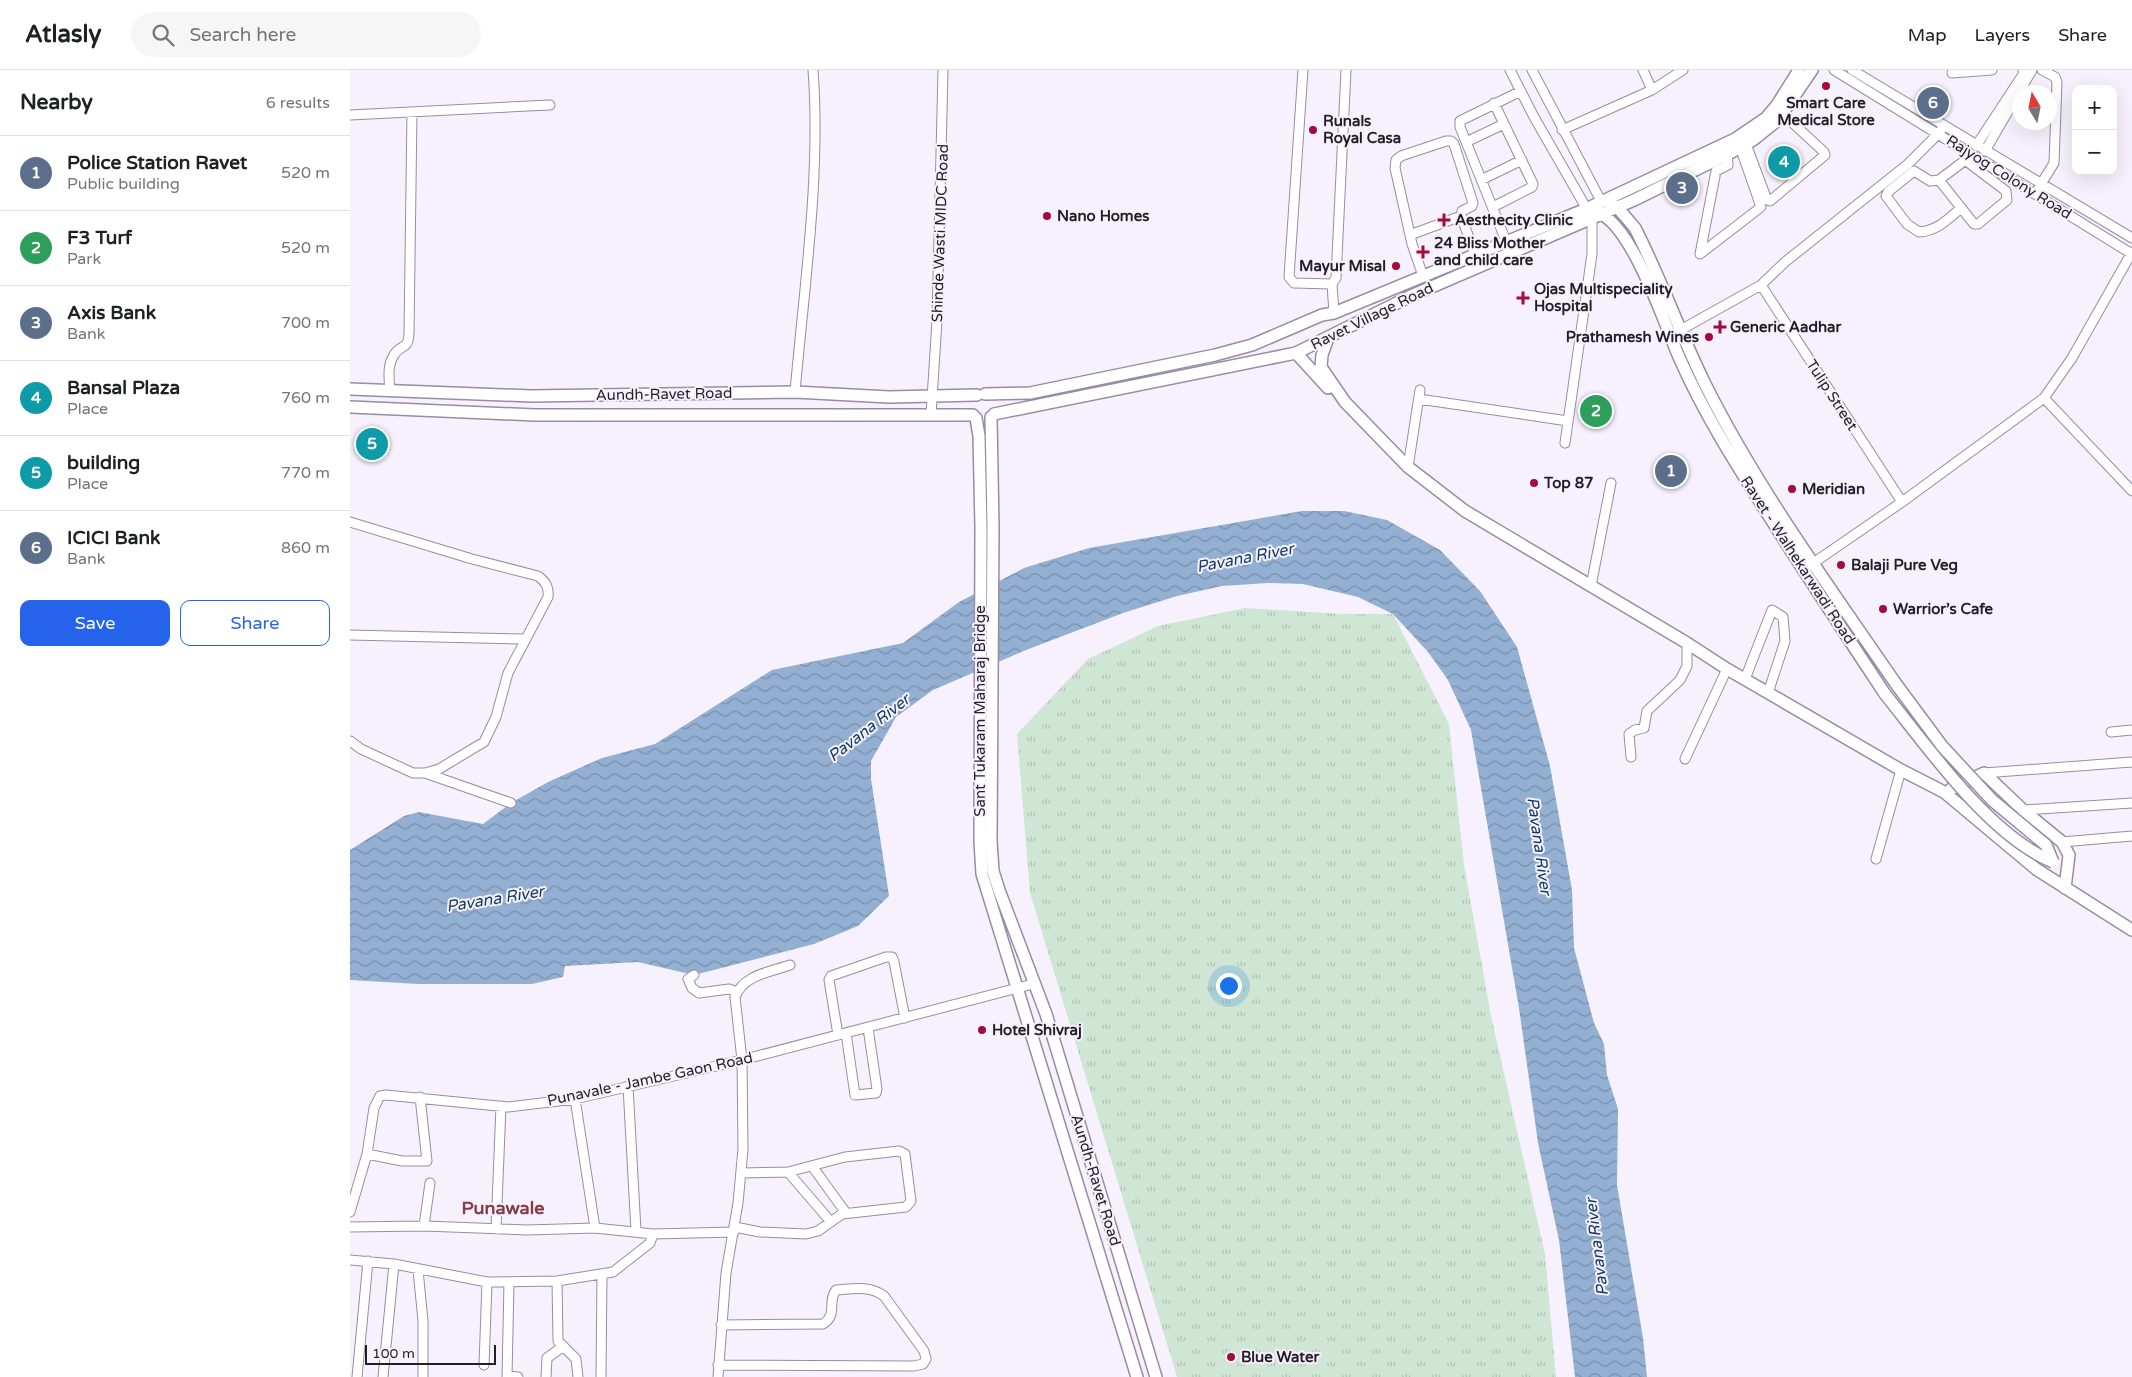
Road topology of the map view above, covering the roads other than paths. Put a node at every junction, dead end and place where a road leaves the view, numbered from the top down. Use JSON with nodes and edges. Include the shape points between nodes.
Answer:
{"nodes":[{"id":1,"x":813,"y":70,"type":"edge"},
{"id":2,"x":943,"y":70,"type":"edge"},
{"id":3,"x":1302,"y":70,"type":"edge"},
{"id":4,"x":1346,"y":70,"type":"edge"},
{"id":5,"x":1510,"y":70,"type":"edge"},
{"id":6,"x":1532,"y":70,"type":"edge"},
{"id":7,"x":1644,"y":70,"type":"edge"},
{"id":8,"x":1683,"y":70,"type":"edge"},
{"id":9,"x":1799,"y":70,"type":"edge"},
{"id":10,"x":1812,"y":70,"type":"edge"},
{"id":11,"x":1834,"y":70,"type":"edge"},
{"id":12,"x":1852,"y":70,"type":"edge"},
{"id":13,"x":1992,"y":70,"type":"edge"},
{"id":14,"x":2023,"y":70,"type":"edge"},
{"id":15,"x":2032,"y":70,"type":"edge"},
{"id":16,"x":2042,"y":70,"type":"edge"},
{"id":17,"x":1952,"y":73,"type":"dead end"},
{"id":18,"x":1652,"y":90,"type":"junction"},
{"id":19,"x":1520,"y":91,"type":"junction"},
{"id":20,"x":1494,"y":103,"type":"junction"},
{"id":21,"x":550,"y":105,"type":"dead end"},
{"id":22,"x":412,"y":112,"type":"junction"},
{"id":23,"x":1783,"y":114,"type":"junction"},
{"id":24,"x":350,"y":115,"type":"edge"},
{"id":25,"x":1504,"y":124,"type":"junction"},
{"id":26,"x":1944,"y":126,"type":"junction"},
{"id":27,"x":1562,"y":130,"type":"junction"},
{"id":28,"x":1938,"y":134,"type":"junction"},
{"id":29,"x":1466,"y":142,"type":"junction"},
{"id":30,"x":1743,"y":145,"type":"junction"},
{"id":31,"x":1976,"y":146,"type":"junction"},
{"id":32,"x":1985,"y":151,"type":"junction"},
{"id":33,"x":1727,"y":154,"type":"junction"},
{"id":34,"x":1969,"y":158,"type":"junction"},
{"id":35,"x":1522,"y":160,"type":"junction"},
{"id":36,"x":1481,"y":180,"type":"junction"},
{"id":37,"x":1939,"y":180,"type":"junction"},
{"id":38,"x":2041,"y":184,"type":"junction"},
{"id":39,"x":2035,"y":193,"type":"junction"},
{"id":40,"x":1601,"y":201,"type":"junction"},
{"id":41,"x":1493,"y":207,"type":"junction"},
{"id":42,"x":1617,"y":207,"type":"junction"},
{"id":43,"x":1960,"y":208,"type":"junction"},
{"id":44,"x":1593,"y":214,"type":"junction"},
{"id":45,"x":1461,"y":216,"type":"junction"},
{"id":46,"x":1410,"y":235,"type":"junction"},
{"id":47,"x":2132,"y":238,"type":"edge"},
{"id":48,"x":1506,"y":241,"type":"junction"},
{"id":49,"x":2132,"y":253,"type":"edge"},
{"id":50,"x":1475,"y":254,"type":"junction"},
{"id":51,"x":1423,"y":276,"type":"junction"},
{"id":52,"x":1332,"y":284,"type":"junction"},
{"id":53,"x":1761,"y":285,"type":"junction"},
{"id":54,"x":1332,"y":314,"type":"junction"},
{"id":55,"x":1681,"y":330,"type":"junction"},
{"id":56,"x":1332,"y":334,"type":"junction"},
{"id":57,"x":1278,"y":335,"type":"junction"},
{"id":58,"x":1670,"y":336,"type":"junction"},
{"id":59,"x":1292,"y":354,"type":"junction"},
{"id":60,"x":350,"y":389,"type":"edge"},
{"id":61,"x":390,"y":391,"type":"junction"},
{"id":62,"x":795,"y":392,"type":"junction"},
{"id":63,"x":981,"y":395,"type":"junction"},
{"id":64,"x":932,"y":396,"type":"junction"},
{"id":65,"x":2044,"y":398,"type":"junction"},
{"id":66,"x":1345,"y":402,"type":"junction"},
{"id":67,"x":350,"y":407,"type":"edge"},
{"id":68,"x":931,"y":414,"type":"junction"},
{"id":69,"x":992,"y":415,"type":"junction"},
{"id":70,"x":974,"y":417,"type":"junction"},
{"id":71,"x":1568,"y":421,"type":"junction"},
{"id":72,"x":1565,"y":443,"type":"dead end"},
{"id":73,"x":1408,"y":467,"type":"junction"},
{"id":74,"x":1611,"y":483,"type":"dead end"},
{"id":75,"x":2132,"y":492,"type":"edge"},
{"id":76,"x":1902,"y":502,"type":"junction"},
{"id":77,"x":350,"y":522,"type":"edge"},
{"id":78,"x":987,"y":527,"type":"junction"},
{"id":79,"x":1808,"y":567,"type":"junction"},
{"id":80,"x":1592,"y":586,"type":"junction"},
{"id":81,"x":350,"y":635,"type":"edge"},
{"id":82,"x":524,"y":639,"type":"junction"},
{"id":83,"x":1687,"y":643,"type":"junction"},
{"id":84,"x":1727,"y":669,"type":"junction"},
{"id":85,"x":1745,"y":680,"type":"junction"},
{"id":86,"x":1768,"y":693,"type":"junction"},
{"id":87,"x":2132,"y":730,"type":"edge"},
{"id":88,"x":2111,"y":732,"type":"dead end"},
{"id":89,"x":350,"y":742,"type":"edge"},
{"id":90,"x":1630,"y":757,"type":"dead end"},
{"id":91,"x":1685,"y":760,"type":"dead end"},
{"id":92,"x":2132,"y":762,"type":"edge"},
{"id":93,"x":1901,"y":770,"type":"junction"},
{"id":94,"x":425,"y":773,"type":"junction"},
{"id":95,"x":1984,"y":774,"type":"junction"},
{"id":96,"x":1944,"y":792,"type":"junction"},
{"id":97,"x":511,"y":803,"type":"dead end"},
{"id":98,"x":2132,"y":803,"type":"edge"},
{"id":99,"x":2023,"y":810,"type":"junction"},
{"id":100,"x":2132,"y":836,"type":"edge"},
{"id":101,"x":2062,"y":842,"type":"junction"},
{"id":102,"x":1876,"y":860,"type":"dead end"},
{"id":103,"x":2053,"y":862,"type":"junction"},
{"id":104,"x":2067,"y":872,"type":"junction"},
{"id":105,"x":2065,"y":888,"type":"junction"},
{"id":106,"x":993,"y":892,"type":"junction"},
{"id":107,"x":2132,"y":930,"type":"edge"},
{"id":108,"x":790,"y":965,"type":"dead end"},
{"id":109,"x":694,"y":975,"type":"dead end"},
{"id":110,"x":1033,"y":984,"type":"junction"},
{"id":111,"x":1016,"y":988,"type":"junction"},
{"id":112,"x":737,"y":992,"type":"junction"},
{"id":113,"x":905,"y":1018,"type":"junction"},
{"id":114,"x":868,"y":1028,"type":"junction"},
{"id":115,"x":842,"y":1034,"type":"junction"},
{"id":116,"x":742,"y":1060,"type":"junction"},
{"id":117,"x":628,"y":1086,"type":"junction"},
{"id":118,"x":420,"y":1097,"type":"junction"},
{"id":119,"x":575,"y":1099,"type":"junction"},
{"id":120,"x":500,"y":1106,"type":"junction"},
{"id":121,"x":367,"y":1154,"type":"junction"},
{"id":122,"x":812,"y":1166,"type":"junction"},
{"id":123,"x":788,"y":1172,"type":"junction"},
{"id":124,"x":742,"y":1173,"type":"junction"},
{"id":125,"x":430,"y":1182,"type":"dead end"},
{"id":126,"x":350,"y":1212,"type":"edge"},
{"id":127,"x":846,"y":1213,"type":"junction"},
{"id":128,"x":831,"y":1222,"type":"junction"},
{"id":129,"x":424,"y":1226,"type":"junction"},
{"id":130,"x":350,"y":1228,"type":"edge"},
{"id":131,"x":595,"y":1228,"type":"junction"},
{"id":132,"x":496,"y":1229,"type":"junction"},
{"id":133,"x":734,"y":1229,"type":"junction"},
{"id":134,"x":636,"y":1231,"type":"junction"},
{"id":135,"x":653,"y":1234,"type":"junction"},
{"id":136,"x":350,"y":1260,"type":"edge"},
{"id":137,"x":368,"y":1261,"type":"junction"},
{"id":138,"x":394,"y":1264,"type":"junction"},
{"id":139,"x":418,"y":1270,"type":"junction"},
{"id":140,"x":602,"y":1274,"type":"junction"},
{"id":141,"x":557,"y":1281,"type":"junction"},
{"id":142,"x":488,"y":1282,"type":"junction"},
{"id":143,"x":509,"y":1282,"type":"junction"},
{"id":144,"x":721,"y":1325,"type":"junction"},
{"id":145,"x":562,"y":1347,"type":"junction"},
{"id":146,"x":484,"y":1365,"type":"dead end"},
{"id":147,"x":718,"y":1365,"type":"junction"},
{"id":148,"x":508,"y":1376,"type":"edge"},
{"id":149,"x":357,"y":1377,"type":"edge"},
{"id":150,"x":383,"y":1377,"type":"edge"},
{"id":151,"x":423,"y":1377,"type":"edge"},
{"id":152,"x":518,"y":1377,"type":"edge"},
{"id":153,"x":546,"y":1377,"type":"edge"},
{"id":154,"x":578,"y":1377,"type":"edge"},
{"id":155,"x":600,"y":1377,"type":"edge"},
{"id":156,"x":718,"y":1377,"type":"edge"},
{"id":157,"x":1136,"y":1377,"type":"edge"},
{"id":158,"x":1156,"y":1377,"type":"edge"}],
"edges":[{"from":1,"to":62,"type":"street","via":[[814,151]]},
{"from":2,"to":64,"type":"street","name":"Shinde Wasti MIDC Road","via":[[941,222]]},
{"from":3,"to":52,"type":"street","via":[[1289,277],[1294,283]]},
{"from":4,"to":52,"type":"street","via":[[1336,278]]},
{"from":5,"to":19,"type":"street"},
{"from":6,"to":27,"type":"street"},
{"from":7,"to":18,"type":"street"},
{"from":8,"to":18,"type":"street"},
{"from":9,"to":40,"type":"main road","name":"Ravet Village Road","via":[[1777,105],[1752,128],[1735,139]]},
{"from":10,"to":23,"type":"main road","name":"Ravet Village Road"},
{"from":11,"to":28,"type":"street","name":"Rajyog Colony Road"},
{"from":12,"to":26,"type":"street","name":"Rajyog Colony Road"},
{"from":13,"to":17,"type":"street"},
{"from":14,"to":31,"type":"street"},
{"from":15,"to":32,"type":"street"},
{"from":16,"to":38,"type":"street","via":[[2055,77],[2057,82],[2054,163]]},
{"from":18,"to":27,"type":"street"},
{"from":19,"to":20,"type":"street"},
{"from":19,"to":44,"type":"street"},
{"from":20,"to":25,"type":"street"},
{"from":20,"to":29,"type":"street","via":[[1460,121]]},
{"from":21,"to":22,"type":"street"},
{"from":22,"to":24,"type":"street"},
{"from":22,"to":61,"type":"street","via":[[409,334],[405,347],[394,354],[391,362]]},
{"from":23,"to":30,"type":"main road","name":"Ravet Village Road"},
{"from":23,"to":30,"type":"street","via":[[1825,155],[1770,201]]},
{"from":25,"to":29,"type":"street"},
{"from":25,"to":35,"type":"street"},
{"from":26,"to":28,"type":"street"},
{"from":26,"to":31,"type":"street","name":"Rajyog Colony Road"},
{"from":27,"to":40,"type":"street"},
{"from":28,"to":34,"type":"street","name":"Rajyog Colony Road"},
{"from":28,"to":53,"type":"street","via":[[1908,164],[1785,262]]},
{"from":29,"to":36,"type":"street"},
{"from":30,"to":33,"type":"main road","name":"Ravet Village Road"},
{"from":30,"to":33,"type":"street","via":[[1761,207],[1700,254],[1716,172],[1728,165]]},
{"from":31,"to":32,"type":"street","name":"Rajyog Colony Road"},
{"from":32,"to":38,"type":"street","name":"Rajyog Colony Road"},
{"from":33,"to":42,"type":"main road","name":"Ravet Village Road"},
{"from":34,"to":37,"type":"street"},
{"from":34,"to":39,"type":"street","name":"Rajyog Colony Road"},
{"from":34,"to":43,"type":"street","via":[[2008,196],[1978,224],[1974,224]]},
{"from":35,"to":36,"type":"street"},
{"from":35,"to":41,"type":"street","via":[[1532,180],[1532,188]]},
{"from":36,"to":41,"type":"street"},
{"from":37,"to":43,"type":"street"},
{"from":37,"to":43,"type":"street","via":[[1930,181],[1914,171],[1886,196],[1907,224],[1919,232],[1933,230]]},
{"from":38,"to":39,"type":"street"},
{"from":38,"to":47,"type":"street","name":"Rajyog Colony Road"},
{"from":39,"to":49,"type":"street","name":"Rajyog Colony Road"},
{"from":40,"to":42,"type":"main road"},
{"from":40,"to":44,"type":"main road","name":"Ravet Village Road"},
{"from":41,"to":48,"type":"street"},
{"from":42,"to":44,"type":"main road","name":"Ravet Village Road"},
{"from":42,"to":55,"type":"main road","name":"Ravet - Walhekarwadi Road","via":[[1636,228]]},
{"from":44,"to":48,"type":"main road","name":"Ravet Village Road"},
{"from":44,"to":56,"type":"main road","name":"Ravet Village Road"},
{"from":44,"to":58,"type":"main road","name":"Ravet - Walhekarwadi Road","via":[[1624,238],[1635,255]]},
{"from":44,"to":71,"type":"street","via":[[1592,254]]},
{"from":45,"to":46,"type":"street"},
{"from":45,"to":46,"type":"street","via":[[1473,202],[1451,141],[1401,156],[1396,160],[1395,168]]},
{"from":45,"to":50,"type":"street"},
{"from":46,"to":51,"type":"street"},
{"from":48,"to":50,"type":"main road","name":"Ravet Village Road"},
{"from":49,"to":65,"type":"street","via":[[2072,358]]},
{"from":50,"to":51,"type":"main road","name":"Ravet Village Road"},
{"from":51,"to":54,"type":"main road","name":"Ravet Village Road"},
{"from":52,"to":54,"type":"street"},
{"from":53,"to":55,"type":"street"},
{"from":53,"to":76,"type":"street","name":"Tulip Street"},
{"from":54,"to":56,"type":"main road","via":[[1337,321]]},
{"from":54,"to":57,"type":"main road","name":"Ravet Village Road","via":[[1322,315]]},
{"from":55,"to":58,"type":"street"},
{"from":55,"to":79,"type":"main road","name":"Ravet - Walhekarwadi Road","via":[[1705,384]]},
{"from":56,"to":59,"type":"main road","name":"Ravet Village Road"},
{"from":56,"to":66,"type":"main road","via":[[1322,355],[1321,367]]},
{"from":57,"to":59,"type":"main road","via":[[1280,352]]},
{"from":57,"to":63,"type":"main road","name":"Ravet Village Road","via":[[1215,355],[1116,376],[1030,393]]},
{"from":58,"to":79,"type":"main road","name":"Ravet - Walhekarwadi Road","via":[[1716,433]]},
{"from":59,"to":66,"type":"main road"},
{"from":59,"to":69,"type":"main road","name":"Ravet Village Road"},
{"from":60,"to":61,"type":"main road","name":"Aundh-Ravet Road"},
{"from":61,"to":62,"type":"main road","name":"Aundh-Ravet Road","via":[[531,396]]},
{"from":62,"to":64,"type":"main road","name":"Aundh-Ravet Road"},
{"from":63,"to":64,"type":"main road","name":"Aundh-Ravet Road"},
{"from":63,"to":69,"type":"main road","via":[[994,402]]},
{"from":63,"to":70,"type":"main road","via":[[970,404]]},
{"from":64,"to":68,"type":"street","name":"Shinde Wasti MIDC Road"},
{"from":65,"to":75,"type":"street"},
{"from":65,"to":76,"type":"street"},
{"from":66,"to":73,"type":"main road"},
{"from":67,"to":68,"type":"main road","name":"Aundh-Ravet Road","via":[[535,415]]},
{"from":68,"to":70,"type":"main road","name":"Aundh-Ravet Road"},
{"from":69,"to":70,"type":"main road","via":[[984,420]]},
{"from":69,"to":78,"type":"main road"},
{"from":70,"to":78,"type":"main road","via":[[979,436]]},
{"from":71,"to":72,"type":"street"},
{"from":71,"to":73,"type":"street","via":[[1419,394]]},
{"from":73,"to":80,"type":"main road","via":[[1465,511]]},
{"from":74,"to":80,"type":"street"},
{"from":76,"to":79,"type":"street"},
{"from":77,"to":82,"type":"street","via":[[538,576],[545,582],[548,597]]},
{"from":78,"to":106,"type":"main road","name":"Sant Tukaram Maharaj Bridge"},
{"from":79,"to":103,"type":"main road","name":"Ravet - Walhekarwadi Road","bridge":true,"via":[[1942,746],[1992,800],[2046,845]]},
{"from":79,"to":103,"type":"main road","name":"Ravet - Walhekarwadi Road","bridge":true,"via":[[1885,694],[1933,757],[1981,808],[2034,854]]},
{"from":80,"to":83,"type":"main road"},
{"from":81,"to":82,"type":"street"},
{"from":82,"to":94,"type":"street","via":[[508,673],[496,717],[484,742],[439,769]]},
{"from":83,"to":84,"type":"main road"},
{"from":83,"to":90,"type":"street","via":[[1687,666],[1680,680],[1647,710],[1644,728],[1629,734]]},
{"from":84,"to":85,"type":"main road"},
{"from":84,"to":91,"type":"street"},
{"from":85,"to":86,"type":"main road"},
{"from":85,"to":86,"type":"street","via":[[1772,610],[1783,618],[1785,642]]},
{"from":86,"to":93,"type":"main road"},
{"from":87,"to":88,"type":"street"},
{"from":89,"to":94,"type":"street","via":[[412,773]]},
{"from":92,"to":95,"type":"street"},
{"from":93,"to":96,"type":"main road"},
{"from":93,"to":102,"type":"street"},
{"from":94,"to":97,"type":"street"},
{"from":95,"to":96,"type":"main road"},
{"from":95,"to":99,"type":"main road"},
{"from":96,"to":105,"type":"main road","via":[[1988,831]]},
{"from":98,"to":99,"type":"street"},
{"from":99,"to":101,"type":"main road"},
{"from":100,"to":101,"type":"street"},
{"from":101,"to":104,"type":"main road","via":[[2069,855]]},
{"from":103,"to":104,"type":"main road","name":"Ravet - Walhekarwadi Road"},
{"from":104,"to":105,"type":"main road"},
{"from":105,"to":107,"type":"main road"},
{"from":106,"to":110,"type":"main road","name":"Aundh-Ravet Road"},
{"from":106,"to":111,"type":"main road","name":"Aundh-Ravet Road"},
{"from":108,"to":112,"type":"street","via":[[746,980]]},
{"from":109,"to":112,"type":"street","via":[[688,979],[699,993],[730,989]]},
{"from":110,"to":111,"type":"street","name":"Punavale - Jambe Gaon Road"},
{"from":110,"to":158,"type":"main road","name":"Aundh-Ravet Road","via":[[1046,1014]]},
{"from":111,"to":113,"type":"street","name":"Punavale - Jambe Gaon Road"},
{"from":111,"to":157,"type":"main road","name":"Aundh-Ravet Road"},
{"from":112,"to":116,"type":"street","via":[[735,1007]]},
{"from":113,"to":114,"type":"street","name":"Punavale - Jambe Gaon Road"},
{"from":113,"to":115,"type":"street","via":[[894,962],[892,957],[886,957],[831,976],[829,984]]},
{"from":114,"to":115,"type":"street","name":"Punavale - Jambe Gaon Road"},
{"from":114,"to":115,"type":"street","via":[[876,1093],[855,1096]]},
{"from":115,"to":116,"type":"street","name":"Punavale - Jambe Gaon Road"},
{"from":116,"to":117,"type":"street","name":"Punavale - Jambe Gaon Road"},
{"from":116,"to":124,"type":"street"},
{"from":117,"to":119,"type":"street","name":"Punavale - Jambe Gaon Road"},
{"from":117,"to":134,"type":"street"},
{"from":118,"to":120,"type":"street","name":"Punavale - Jambe Gaon Road"},
{"from":118,"to":121,"type":"street","name":"Punavale - Jambe Gaon Road","via":[[386,1095],[376,1100]]},
{"from":118,"to":121,"type":"street","via":[[427,1161],[402,1161]]},
{"from":119,"to":120,"type":"street","name":"Punavale - Jambe Gaon Road"},
{"from":119,"to":131,"type":"street"},
{"from":120,"to":132,"type":"street"},
{"from":121,"to":126,"type":"street","name":"Punavale - Jambe Gaon Road"},
{"from":122,"to":123,"type":"street"},
{"from":122,"to":127,"type":"street"},
{"from":122,"to":127,"type":"street","via":[[845,1157],[903,1152],[909,1205]]},
{"from":123,"to":124,"type":"street"},
{"from":123,"to":128,"type":"street"},
{"from":124,"to":133,"type":"street"},
{"from":125,"to":129,"type":"street"},
{"from":127,"to":128,"type":"street"},
{"from":128,"to":133,"type":"street","via":[[806,1234]]},
{"from":129,"to":130,"type":"street"},
{"from":129,"to":132,"type":"street"},
{"from":131,"to":132,"type":"street"},
{"from":131,"to":134,"type":"street"},
{"from":133,"to":135,"type":"street"},
{"from":133,"to":144,"type":"street"},
{"from":134,"to":135,"type":"street"},
{"from":135,"to":140,"type":"street","via":[[650,1243],[613,1272]]},
{"from":136,"to":137,"type":"street"},
{"from":137,"to":138,"type":"street"},
{"from":137,"to":149,"type":"street"},
{"from":138,"to":139,"type":"street"},
{"from":138,"to":150,"type":"street"},
{"from":139,"to":142,"type":"street"},
{"from":139,"to":151,"type":"street","via":[[423,1321]]},
{"from":140,"to":141,"type":"street"},
{"from":140,"to":155,"type":"street"},
{"from":141,"to":143,"type":"street"},
{"from":141,"to":145,"type":"street","via":[[557,1337]]},
{"from":142,"to":143,"type":"street"},
{"from":142,"to":146,"type":"street"},
{"from":143,"to":148,"type":"street"},
{"from":144,"to":147,"type":"street"},
{"from":144,"to":147,"type":"street","via":[[823,1324],[833,1311],[836,1290],[865,1288],[884,1296],[926,1358],[923,1364],[914,1366]]},
{"from":145,"to":153,"type":"street","via":[[547,1358]]},
{"from":145,"to":154,"type":"street","via":[[576,1359]]},
{"from":147,"to":156,"type":"street"},
{"from":148,"to":152,"type":"street"}]}
